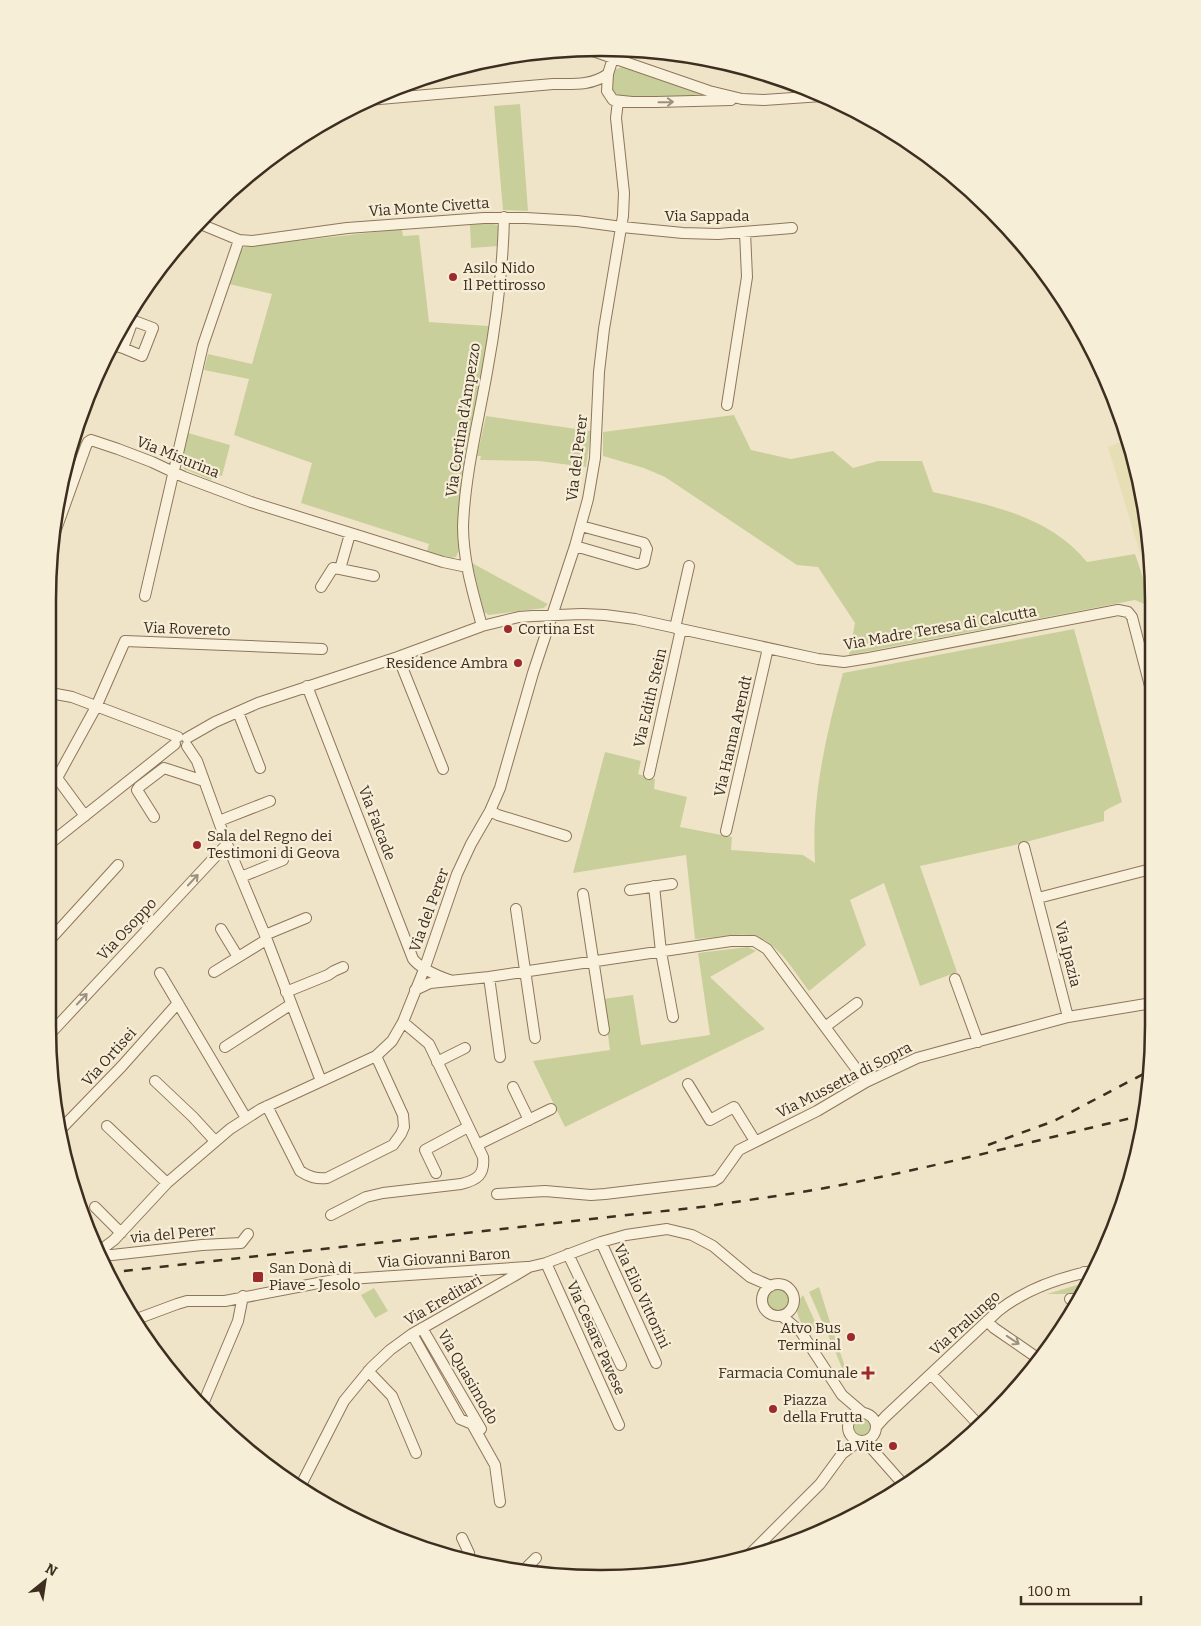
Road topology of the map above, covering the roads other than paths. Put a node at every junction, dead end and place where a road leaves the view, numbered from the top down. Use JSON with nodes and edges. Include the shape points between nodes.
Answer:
{"nodes":[{"id":1,"x":608,"y":56,"type":"edge"},
{"id":2,"x":613,"y":58,"type":"junction"},
{"id":3,"x":608,"y":74,"type":"junction"},
{"id":4,"x":582,"y":84,"type":"junction"},
{"id":5,"x":402,"y":94,"type":"edge"},
{"id":6,"x":612,"y":97,"type":"junction"},
{"id":7,"x":807,"y":97,"type":"edge"},
{"id":8,"x":742,"y":99,"type":"junction"},
{"id":9,"x":504,"y":217,"type":"junction"},
{"id":10,"x":206,"y":226,"type":"edge"},
{"id":11,"x":622,"y":227,"type":"junction"},
{"id":12,"x":792,"y":228,"type":"dead end"},
{"id":13,"x":745,"y":232,"type":"junction"},
{"id":14,"x":239,"y":240,"type":"junction"},
{"id":15,"x":727,"y":406,"type":"dead end"},
{"id":16,"x":174,"y":473,"type":"junction"},
{"id":17,"x":65,"y":504,"type":"edge"},
{"id":18,"x":581,"y":526,"type":"junction"},
{"id":19,"x":350,"y":534,"type":"junction"},
{"id":20,"x":575,"y":546,"type":"junction"},
{"id":21,"x":689,"y":566,"type":"dead end"},
{"id":22,"x":467,"y":567,"type":"junction"},
{"id":23,"x":340,"y":569,"type":"junction"},
{"id":24,"x":374,"y":576,"type":"dead end"},
{"id":25,"x":320,"y":587,"type":"dead end"},
{"id":26,"x":145,"y":596,"type":"dead end"},
{"id":27,"x":552,"y":615,"type":"junction"},
{"id":28,"x":482,"y":626,"type":"junction"},
{"id":29,"x":678,"y":628,"type":"junction"},
{"id":30,"x":768,"y":648,"type":"junction"},
{"id":31,"x":322,"y":649,"type":"dead end"},
{"id":32,"x":398,"y":657,"type":"junction"},
{"id":33,"x":1145,"y":667,"type":"edge"},
{"id":34,"x":308,"y":686,"type":"junction"},
{"id":35,"x":56,"y":694,"type":"edge"},
{"id":36,"x":96,"y":708,"type":"junction"},
{"id":37,"x":238,"y":712,"type":"junction"},
{"id":38,"x":182,"y":741,"type":"junction"},
{"id":39,"x":260,"y":768,"type":"dead end"},
{"id":40,"x":443,"y":769,"type":"dead end"},
{"id":41,"x":648,"y":774,"type":"dead end"},
{"id":42,"x":57,"y":778,"type":"joint"},
{"id":43,"x":204,"y":781,"type":"junction"},
{"id":44,"x":270,"y":801,"type":"dead end"},
{"id":45,"x":490,"y":811,"type":"junction"},
{"id":46,"x":86,"y":816,"type":"junction"},
{"id":47,"x":154,"y":818,"type":"dead end"},
{"id":48,"x":219,"y":821,"type":"junction"},
{"id":49,"x":726,"y":831,"type":"dead end"},
{"id":50,"x":566,"y":836,"type":"dead end"},
{"id":51,"x":56,"y":839,"type":"edge"},
{"id":52,"x":227,"y":844,"type":"junction"},
{"id":53,"x":1024,"y":847,"type":"dead end"},
{"id":54,"x":283,"y":860,"type":"dead end"},
{"id":55,"x":118,"y":865,"type":"dead end"},
{"id":56,"x":1145,"y":870,"type":"edge"},
{"id":57,"x":241,"y":877,"type":"junction"},
{"id":58,"x":672,"y":884,"type":"dead end"},
{"id":59,"x":654,"y":886,"type":"junction"},
{"id":60,"x":630,"y":890,"type":"dead end"},
{"id":61,"x":583,"y":894,"type":"dead end"},
{"id":62,"x":1038,"y":898,"type":"junction"},
{"id":63,"x":516,"y":909,"type":"dead end"},
{"id":64,"x":306,"y":918,"type":"dead end"},
{"id":65,"x":221,"y":929,"type":"dead end"},
{"id":66,"x":56,"y":933,"type":"edge"},
{"id":67,"x":266,"y":937,"type":"junction"},
{"id":68,"x":661,"y":952,"type":"junction"},
{"id":69,"x":238,"y":957,"type":"junction"},
{"id":70,"x":593,"y":962,"type":"junction"},
{"id":71,"x":343,"y":966,"type":"dead end"},
{"id":72,"x":424,"y":966,"type":"junction"},
{"id":73,"x":214,"y":972,"type":"dead end"},
{"id":74,"x":525,"y":972,"type":"junction"},
{"id":75,"x":160,"y":973,"type":"dead end"},
{"id":76,"x":489,"y":976,"type":"junction"},
{"id":77,"x":956,"y":978,"type":"dead end"},
{"id":78,"x":450,"y":981,"type":"junction"},
{"id":79,"x":415,"y":990,"type":"junction"},
{"id":80,"x":286,"y":992,"type":"junction"},
{"id":81,"x":178,"y":1003,"type":"junction"},
{"id":82,"x":857,"y":1003,"type":"dead end"},
{"id":83,"x":1145,"y":1004,"type":"edge"},
{"id":84,"x":290,"y":1005,"type":"junction"},
{"id":85,"x":673,"y":1017,"type":"dead end"},
{"id":86,"x":1068,"y":1018,"type":"junction"},
{"id":87,"x":403,"y":1022,"type":"junction"},
{"id":88,"x":56,"y":1027,"type":"edge"},
{"id":89,"x":825,"y":1027,"type":"junction"},
{"id":90,"x":604,"y":1030,"type":"dead end"},
{"id":91,"x":535,"y":1038,"type":"dead end"},
{"id":92,"x":978,"y":1042,"type":"junction"},
{"id":93,"x":225,"y":1047,"type":"dead end"},
{"id":94,"x":464,"y":1048,"type":"dead end"},
{"id":95,"x":376,"y":1056,"type":"junction"},
{"id":96,"x":500,"y":1056,"type":"dead end"},
{"id":97,"x":437,"y":1062,"type":"junction"},
{"id":98,"x":321,"y":1081,"type":"junction"},
{"id":99,"x":156,"y":1082,"type":"dead end"},
{"id":100,"x":866,"y":1082,"type":"junction"},
{"id":101,"x":688,"y":1084,"type":"dead end"},
{"id":102,"x":513,"y":1087,"type":"dead end"},
{"id":103,"x":268,"y":1106,"type":"junction"},
{"id":104,"x":551,"y":1109,"type":"dead end"},
{"id":105,"x":246,"y":1118,"type":"junction"},
{"id":106,"x":529,"y":1120,"type":"junction"},
{"id":107,"x":66,"y":1124,"type":"edge"},
{"id":108,"x":107,"y":1126,"type":"dead end"},
{"id":109,"x":468,"y":1127,"type":"junction"},
{"id":110,"x":216,"y":1140,"type":"junction"},
{"id":111,"x":755,"y":1141,"type":"junction"},
{"id":112,"x":477,"y":1145,"type":"junction"},
{"id":113,"x":436,"y":1173,"type":"dead end"},
{"id":114,"x":167,"y":1183,"type":"junction"},
{"id":115,"x":497,"y":1194,"type":"dead end"},
{"id":116,"x":95,"y":1207,"type":"dead end"},
{"id":117,"x":331,"y":1215,"type":"dead end"},
{"id":118,"x":121,"y":1233,"type":"junction"},
{"id":119,"x":248,"y":1234,"type":"dead end"},
{"id":120,"x":600,"y":1242,"type":"junction"},
{"id":121,"x":104,"y":1247,"type":"edge"},
{"id":122,"x":107,"y":1254,"type":"edge"},
{"id":123,"x":568,"y":1254,"type":"junction"},
{"id":124,"x":546,"y":1263,"type":"junction"},
{"id":125,"x":529,"y":1267,"type":"junction"},
{"id":126,"x":1084,"y":1276,"type":"edge"},
{"id":127,"x":750,"y":1277,"type":"junction"},
{"id":128,"x":770,"y":1286,"type":"junction"},
{"id":129,"x":243,"y":1296,"type":"junction"},
{"id":130,"x":762,"y":1298,"type":"junction"},
{"id":131,"x":792,"y":1308,"type":"junction"},
{"id":132,"x":782,"y":1316,"type":"junction"},
{"id":133,"x":141,"y":1317,"type":"edge"},
{"id":134,"x":987,"y":1321,"type":"junction"},
{"id":135,"x":422,"y":1328,"type":"junction"},
{"id":136,"x":801,"y":1332,"type":"junction"},
{"id":137,"x":412,"y":1334,"type":"junction"},
{"id":138,"x":1033,"y":1355,"type":"edge"},
{"id":139,"x":656,"y":1363,"type":"dead end"},
{"id":140,"x":621,"y":1365,"type":"dead end"},
{"id":141,"x":368,"y":1371,"type":"junction"},
{"id":142,"x":931,"y":1374,"type":"junction"},
{"id":143,"x":842,"y":1396,"type":"junction"},
{"id":144,"x":205,"y":1399,"type":"edge"},
{"id":145,"x":896,"y":1407,"type":"junction"},
{"id":146,"x":865,"y":1413,"type":"junction"},
{"id":147,"x":849,"y":1420,"type":"junction"},
{"id":148,"x":975,"y":1420,"type":"edge"},
{"id":149,"x":619,"y":1425,"type":"dead end"},
{"id":150,"x":876,"y":1427,"type":"junction"},
{"id":151,"x":848,"y":1432,"type":"junction"},
{"id":152,"x":488,"y":1441,"type":"dead end"},
{"id":153,"x":862,"y":1441,"type":"junction"},
{"id":154,"x":416,"y":1454,"type":"dead end"},
{"id":155,"x":842,"y":1454,"type":"junction"},
{"id":156,"x":900,"y":1480,"type":"edge"},
{"id":157,"x":303,"y":1481,"type":"edge"},
{"id":158,"x":500,"y":1502,"type":"dead end"},
{"id":159,"x":462,"y":1538,"type":"dead end"},
{"id":160,"x":757,"y":1546,"type":"edge"},
{"id":161,"x":469,"y":1553,"type":"edge"},
{"id":162,"x":536,"y":1558,"type":"dead end"},
{"id":163,"x":529,"y":1565,"type":"edge"}],
"edges":[{"from":1,"to":2,"type":"street"},
{"from":2,"to":3,"type":"street","name":"Via del Perer"},
{"from":2,"to":8,"type":"street"},
{"from":3,"to":4,"type":"street"},
{"from":3,"to":6,"type":"street","name":"Via del Perer"},
{"from":4,"to":5,"type":"street"},
{"from":4,"to":6,"type":"street"},
{"from":6,"to":8,"type":"street","one_way":true,"via":[[704,102]]},
{"from":6,"to":11,"type":"street","name":"Via del Perer","via":[[624,193]]},
{"from":7,"to":8,"type":"street"},
{"from":9,"to":11,"type":"street","name":"Via Monte Civetta"},
{"from":9,"to":14,"type":"street","name":"Via Monte Civetta","via":[[373,225]]},
{"from":9,"to":22,"type":"street","name":"Via Cortina d'Ampezzo","via":[[500,277],[466,496],[463,526]]},
{"from":10,"to":14,"type":"street","name":"Via Monte Civetta"},
{"from":11,"to":13,"type":"street","name":"Via Sappada","via":[[683,233]]},
{"from":11,"to":18,"type":"street","name":"Via del Perer","via":[[604,329],[592,483]]},
{"from":12,"to":13,"type":"street","name":"Via Sappada"},
{"from":13,"to":15,"type":"street","via":[[747,277]]},
{"from":14,"to":16,"type":"street","via":[[203,345]]},
{"from":16,"to":17,"type":"street","name":"Via Misurina","via":[[92,440],[88,442]]},
{"from":16,"to":19,"type":"street","name":"Via Misurina"},
{"from":16,"to":26,"type":"street"},
{"from":18,"to":20,"type":"street","name":"Via del Perer"},
{"from":18,"to":20,"type":"street","via":[[644,543],[647,549],[644,562],[637,564]]},
{"from":19,"to":22,"type":"street","name":"Via Misurina"},
{"from":19,"to":23,"type":"street"},
{"from":20,"to":27,"type":"street","name":"Via del Perer"},
{"from":21,"to":29,"type":"street","name":"Via Edith Stein"},
{"from":22,"to":28,"type":"street","name":"Via Cortina d'Ampezzo"},
{"from":23,"to":24,"type":"street"},
{"from":23,"to":25,"type":"street","via":[[333,568]]},
{"from":27,"to":28,"type":"street","via":[[519,617]]},
{"from":27,"to":29,"type":"street","name":"Via Madre Teresa di Calcutta","via":[[605,615]]},
{"from":27,"to":45,"type":"street","name":"Via del Perer","via":[[500,788]]},
{"from":28,"to":32,"type":"street"},
{"from":29,"to":30,"type":"street","name":"Via Madre Teresa di Calcutta"},
{"from":29,"to":41,"type":"street","name":"Via Edith Stein"},
{"from":30,"to":33,"type":"street","name":"Via Madre Teresa di Calcutta","via":[[844,662],[1118,610],[1128,612],[1132,618]]},
{"from":30,"to":49,"type":"street","name":"Via Hanna Arendt"},
{"from":31,"to":36,"type":"street","name":"Via Rovereto","via":[[125,641]]},
{"from":32,"to":34,"type":"street"},
{"from":32,"to":40,"type":"street"},
{"from":34,"to":37,"type":"street"},
{"from":34,"to":72,"type":"street","name":"Via Falcade","via":[[413,959]]},
{"from":35,"to":36,"type":"street"},
{"from":36,"to":38,"type":"street"},
{"from":36,"to":42,"type":"street","name":"Via Rovereto"},
{"from":37,"to":38,"type":"street"},
{"from":37,"to":39,"type":"street"},
{"from":38,"to":43,"type":"street","via":[[197,761]]},
{"from":38,"to":46,"type":"street"},
{"from":42,"to":46,"type":"street"},
{"from":43,"to":47,"type":"street","via":[[164,768],[138,787]]},
{"from":43,"to":48,"type":"street"},
{"from":44,"to":48,"type":"street"},
{"from":45,"to":50,"type":"street"},
{"from":45,"to":72,"type":"street","name":"Via del Perer","via":[[457,874]]},
{"from":46,"to":51,"type":"street"},
{"from":48,"to":52,"type":"street"},
{"from":52,"to":57,"type":"street"},
{"from":88,"to":52,"type":"street","name":"Via Osoppo","one_way":true},
{"from":53,"to":62,"type":"street","name":"Via Ipazia"},
{"from":54,"to":57,"type":"street"},
{"from":55,"to":66,"type":"street"},
{"from":56,"to":62,"type":"street"},
{"from":57,"to":67,"type":"street"},
{"from":58,"to":59,"type":"street"},
{"from":59,"to":60,"type":"street"},
{"from":59,"to":68,"type":"street"},
{"from":61,"to":70,"type":"street"},
{"from":62,"to":86,"type":"street","name":"Via Ipazia"},
{"from":63,"to":74,"type":"street"},
{"from":64,"to":67,"type":"street"},
{"from":65,"to":69,"type":"street"},
{"from":67,"to":69,"type":"street"},
{"from":67,"to":80,"type":"street"},
{"from":68,"to":70,"type":"street"},
{"from":68,"to":85,"type":"street"},
{"from":68,"to":89,"type":"street","via":[[731,941],[759,944],[768,950]]},
{"from":69,"to":73,"type":"street"},
{"from":70,"to":74,"type":"street"},
{"from":70,"to":90,"type":"street"},
{"from":71,"to":80,"type":"street"},
{"from":72,"to":78,"type":"street","name":"Via Falcade"},
{"from":72,"to":79,"type":"street","name":"Via del Perer"},
{"from":74,"to":76,"type":"street"},
{"from":74,"to":91,"type":"street"},
{"from":75,"to":81,"type":"street"},
{"from":76,"to":78,"type":"street"},
{"from":76,"to":96,"type":"street"},
{"from":77,"to":92,"type":"street"},
{"from":78,"to":79,"type":"street","via":[[430,983]]},
{"from":79,"to":87,"type":"street","name":"Via del Perer"},
{"from":80,"to":84,"type":"street"},
{"from":81,"to":105,"type":"street"},
{"from":81,"to":107,"type":"street","name":"Via Ortisei"},
{"from":82,"to":89,"type":"street"},
{"from":83,"to":86,"type":"street","name":"Via Mussetta di Sopra"},
{"from":84,"to":93,"type":"street"},
{"from":84,"to":98,"type":"street"},
{"from":86,"to":92,"type":"street","name":"Via Mussetta di Sopra"},
{"from":87,"to":95,"type":"street","name":"Via del Perer","via":[[392,1041]]},
{"from":87,"to":97,"type":"street","via":[[428,1044]]},
{"from":89,"to":100,"type":"street"},
{"from":92,"to":100,"type":"street","name":"Via Mussetta di Sopra","via":[[917,1058]]},
{"from":94,"to":97,"type":"street"},
{"from":95,"to":98,"type":"street","name":"Via del Perer"},
{"from":95,"to":103,"type":"street","via":[[403,1115],[404,1127],[393,1146],[327,1178],[308,1176],[300,1171]]},
{"from":97,"to":109,"type":"street"},
{"from":98,"to":103,"type":"street","name":"Via del Perer"},
{"from":99,"to":110,"type":"street"},
{"from":100,"to":111,"type":"street","name":"Via Mussetta di Sopra","via":[[817,1111]]},
{"from":101,"to":111,"type":"street","via":[[710,1120],[734,1107]]},
{"from":102,"to":106,"type":"street"},
{"from":103,"to":105,"type":"street","name":"Via del Perer"},
{"from":104,"to":106,"type":"street"},
{"from":105,"to":110,"type":"street","name":"Via del Perer"},
{"from":106,"to":112,"type":"street"},
{"from":108,"to":114,"type":"street"},
{"from":109,"to":112,"type":"street"},
{"from":109,"to":113,"type":"street","via":[[425,1150]]},
{"from":110,"to":114,"type":"street","name":"Via del Perer"},
{"from":111,"to":115,"type":"street","name":"Via Mussetta di Sopra","via":[[739,1150],[714,1181],[591,1195],[545,1191]]},
{"from":112,"to":117,"type":"street","via":[[484,1165],[479,1176],[472,1181],[366,1197]]},
{"from":114,"to":118,"type":"street","name":"Via del Perer"},
{"from":116,"to":118,"type":"street"},
{"from":118,"to":121,"type":"street","name":"Via del Perer"},
{"from":119,"to":122,"type":"street","name":"via del Perer","via":[[241,1243]]},
{"from":120,"to":123,"type":"street","name":"Via Ereditari"},
{"from":120,"to":127,"type":"street","name":"Via Ereditari","via":[[654,1230],[678,1231],[713,1246]]},
{"from":120,"to":139,"type":"street","name":"Via Elio Vittorini"},
{"from":123,"to":124,"type":"street","name":"Via Ereditari"},
{"from":123,"to":140,"type":"street"},
{"from":124,"to":125,"type":"street","name":"Via Ereditari"},
{"from":124,"to":149,"type":"street","name":"Via Cesare Pavese"},
{"from":125,"to":129,"type":"street","name":"Via Giovanni Baron","via":[[334,1280]]},
{"from":125,"to":135,"type":"street","name":"Via Ereditari"},
{"from":126,"to":134,"type":"street","name":"Via Pralungo","via":[[1049,1282],[1027,1291]]},
{"from":127,"to":128,"type":"street","name":"Via Ereditari"},
{"from":127,"to":130,"type":"street","name":"Via Ereditari"},
{"from":128,"to":130,"type":"street"},
{"from":128,"to":131,"type":"street","name":"Via Ereditari","via":[[782,1285],[790,1289],[794,1299]]},
{"from":129,"to":133,"type":"street","name":"Via Giovanni Baron","via":[[225,1301],[187,1301]]},
{"from":129,"to":144,"type":"street","via":[[238,1321]]},
{"from":130,"to":132,"type":"street","name":"Via Ereditari","via":[[768,1313]]},
{"from":131,"to":132,"type":"street"},
{"from":131,"to":136,"type":"street","name":"Via Ereditari"},
{"from":132,"to":136,"type":"street","name":"Via Ereditari"},
{"from":134,"to":138,"type":"street","one_way":true},
{"from":134,"to":142,"type":"street","name":"Via Pralungo"},
{"from":135,"to":137,"type":"street","name":"Via Ereditari"},
{"from":135,"to":152,"type":"street","name":"Via Quasimodo"},
{"from":136,"to":143,"type":"street","name":"Via Ereditari"},
{"from":137,"to":141,"type":"street","name":"Via Ereditari"},
{"from":137,"to":158,"type":"street","via":[[460,1419],[472,1424],[496,1465]]},
{"from":141,"to":154,"type":"street","via":[[392,1396]]},
{"from":141,"to":157,"type":"street","name":"Via Ereditari","via":[[344,1401]]},
{"from":142,"to":145,"type":"street","name":"Via Pralungo"},
{"from":142,"to":148,"type":"street"},
{"from":143,"to":146,"type":"street","name":"Via Ereditari"},
{"from":143,"to":147,"type":"street","name":"Via Ereditari"},
{"from":145,"to":146,"type":"street","name":"Via Pralungo"},
{"from":145,"to":150,"type":"street","name":"Via Pralungo"},
{"from":146,"to":147,"type":"street","name":"Via Pralungo","via":[[854,1415]]},
{"from":146,"to":150,"type":"street","via":[[874,1419]]},
{"from":147,"to":151,"type":"street","name":"Via Pralungo"},
{"from":150,"to":153,"type":"street","name":"Via Pralungo","via":[[874,1435]]},
{"from":151,"to":153,"type":"street","via":[[852,1438]]},
{"from":151,"to":155,"type":"street","name":"Via Pralungo"},
{"from":153,"to":155,"type":"street","name":"Via Pralungo"},
{"from":153,"to":156,"type":"street"},
{"from":155,"to":160,"type":"street","name":"Via Pralungo","via":[[820,1484]]},
{"from":159,"to":161,"type":"street"},
{"from":162,"to":163,"type":"street"}]}
